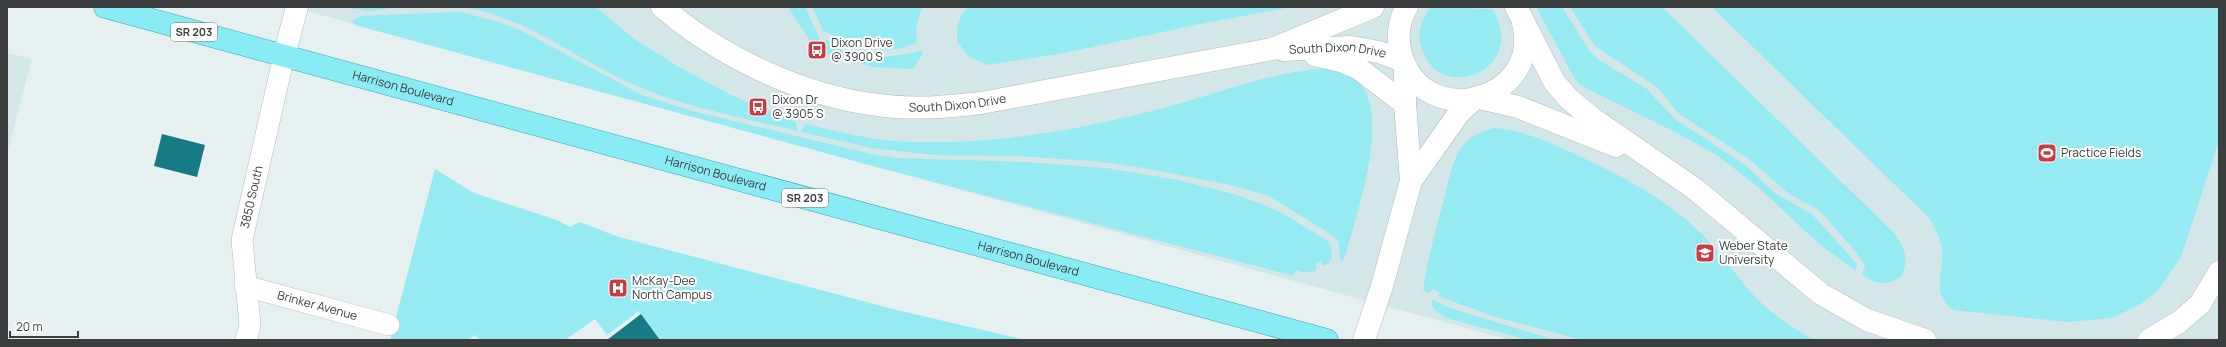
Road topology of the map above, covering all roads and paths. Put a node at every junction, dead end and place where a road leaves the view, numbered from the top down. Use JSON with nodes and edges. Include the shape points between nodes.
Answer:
{"nodes":[{"id":1,"x":105,"y":7,"type":"edge"},
{"id":2,"x":297,"y":7,"type":"edge"},
{"id":3,"x":662,"y":7,"type":"edge"},
{"id":4,"x":1373,"y":7,"type":"edge"},
{"id":5,"x":1407,"y":7,"type":"edge"},
{"id":6,"x":1519,"y":11,"type":"edge"},
{"id":7,"x":1272,"y":49,"type":"junction"},
{"id":8,"x":1294,"y":51,"type":"junction"},
{"id":9,"x":284,"y":56,"type":"junction"},
{"id":10,"x":1404,"y":63,"type":"junction"},
{"id":11,"x":1477,"y":99,"type":"junction"},
{"id":12,"x":1405,"y":104,"type":"junction"},
{"id":13,"x":1654,"y":162,"type":"junction"},
{"id":14,"x":1411,"y":181,"type":"junction"},
{"id":15,"x":2219,"y":272,"type":"edge"},
{"id":16,"x":245,"y":286,"type":"junction"},
{"id":17,"x":389,"y":325,"type":"dead end"},
{"id":18,"x":246,"y":340,"type":"edge"},
{"id":19,"x":1327,"y":340,"type":"edge"},
{"id":20,"x":1364,"y":340,"type":"edge"},
{"id":21,"x":1925,"y":340,"type":"edge"},
{"id":22,"x":2149,"y":340,"type":"edge"}],
"edges":[{"from":1,"to":9,"type":"main road","name":"Harrison Boulevard","number":"SR 203"},
{"from":2,"to":9,"type":"street"},
{"from":3,"to":7,"type":"street","name":"South Dixon Drive","via":[[700,36],[753,66],[804,87],[877,106],[948,107],[981,103]]},
{"from":4,"to":7,"type":"street","name":"South Dixon Drive"},
{"from":5,"to":10,"type":"street","via":[[1400,23],[1399,35]]},
{"from":6,"to":11,"type":"street","via":[[1525,38],[1520,60],[1508,80],[1490,94]]},
{"from":6,"to":13,"type":"street","via":[[1555,83],[1568,98]]},
{"from":7,"to":8,"type":"street","name":"South Dixon Drive"},
{"from":8,"to":10,"type":"street","name":"South Dixon Drive","via":[[1351,47],[1379,52]]},
{"from":8,"to":12,"type":"street","via":[[1341,61],[1358,68]]},
{"from":9,"to":16,"type":"street","name":"3850 South","via":[[242,240]]},
{"from":9,"to":19,"type":"main road","name":"Harrison Boulevard","number":"SR 203"},
{"from":10,"to":11,"type":"street","via":[[1420,85],[1439,97],[1450,100]]},
{"from":10,"to":12,"type":"street"},
{"from":11,"to":13,"type":"street","via":[[1524,109]]},
{"from":11,"to":14,"type":"street","via":[[1459,113]]},
{"from":12,"to":14,"type":"street"},
{"from":13,"to":21,"type":"street","via":[[1695,189],[1821,294],[1867,320]]},
{"from":14,"to":20,"type":"street"},
{"from":15,"to":22,"type":"street","via":[[2200,304],[2179,322]]},
{"from":16,"to":17,"type":"street","name":"Brinker Avenue"},
{"from":16,"to":18,"type":"street","name":"3850 South","via":[[250,325]]}]}
